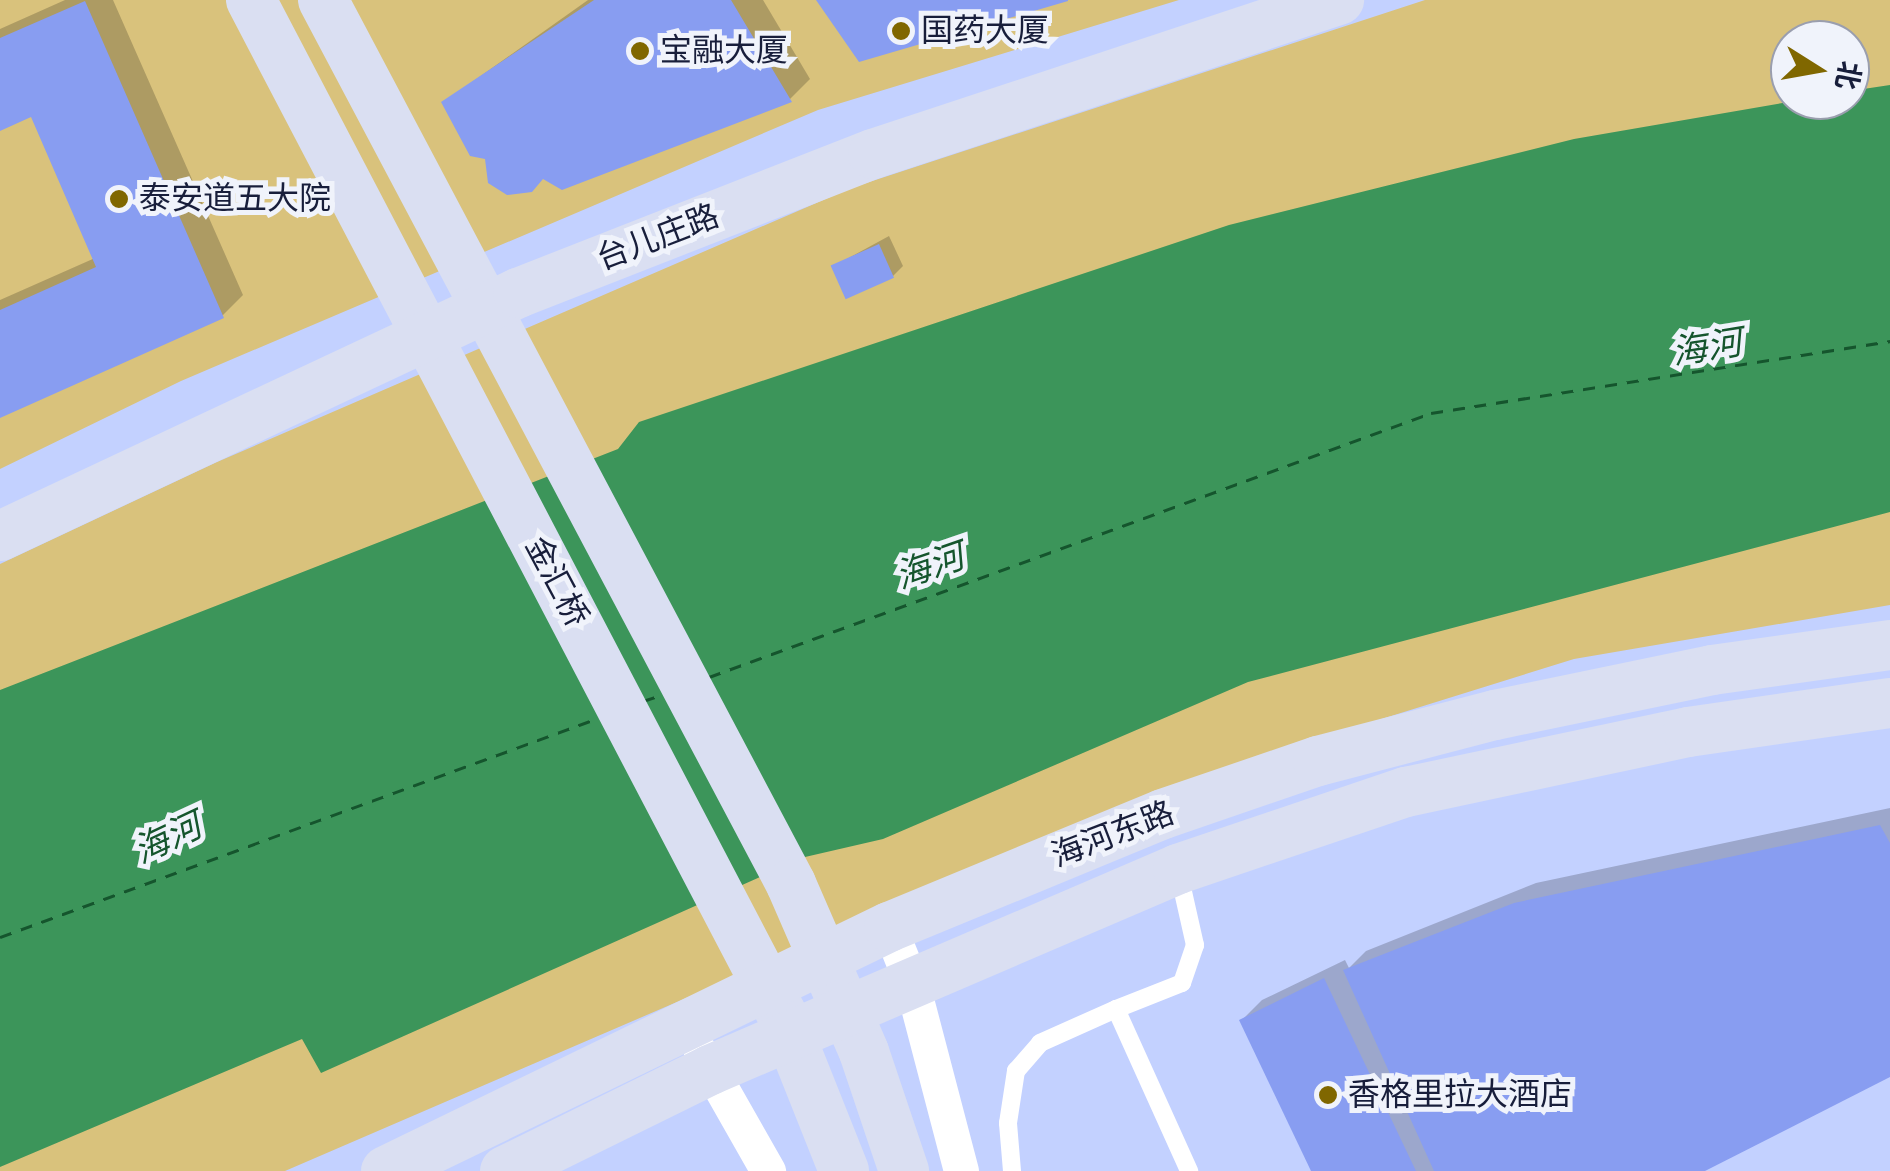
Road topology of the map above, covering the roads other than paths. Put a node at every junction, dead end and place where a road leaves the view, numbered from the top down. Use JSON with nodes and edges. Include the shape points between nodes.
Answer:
{"nodes":[{"id":1,"x":251,"y":0,"type":"edge"},
{"id":2,"x":322,"y":0,"type":"edge"},
{"id":3,"x":1339,"y":0,"type":"edge"},
{"id":4,"x":0,"y":536,"type":"edge"},
{"id":5,"x":1890,"y":644,"type":"edge"},
{"id":6,"x":1890,"y":703,"type":"edge"},
{"id":7,"x":1178,"y":869,"type":"junction"},
{"id":8,"x":888,"y":927,"type":"junction"},
{"id":9,"x":912,"y":984,"type":"junction"},
{"id":10,"x":1116,"y":1009,"type":"junction"},
{"id":11,"x":686,"y":1025,"type":"junction"},
{"id":12,"x":710,"y":1070,"type":"junction"},
{"id":13,"x":386,"y":1171,"type":"edge"},
{"id":14,"x":505,"y":1171,"type":"edge"},
{"id":15,"x":768,"y":1171,"type":"edge"},
{"id":16,"x":844,"y":1171,"type":"edge"},
{"id":17,"x":904,"y":1171,"type":"edge"},
{"id":18,"x":960,"y":1171,"type":"edge"},
{"id":19,"x":1012,"y":1171,"type":"edge"},
{"id":20,"x":1189,"y":1171,"type":"edge"}],
"edges":[{"from":1,"to":16,"type":"main road","name":"金汇桥","via":[[742,936],[809,1076]]},
{"from":2,"to":17,"type":"main road","name":"金汇桥","via":[[791,884],[864,1052]]},
{"from":3,"to":4,"type":"main road","name":"台儿庄路","via":[[874,154],[518,293]]},
{"from":5,"to":8,"type":"main road","name":"海河东路","via":[[1712,670],[1495,714],[1318,761],[1162,814]]},
{"from":6,"to":7,"type":"main road","name":"海河东路","via":[[1688,732],[1406,792]]},
{"from":7,"to":9,"type":"main road","name":"海河东路"},
{"from":7,"to":10,"type":"lane","via":[[1196,944],[1182,983]]},
{"from":8,"to":9,"type":"street"},
{"from":8,"to":11,"type":"main road","name":"海河东路"},
{"from":9,"to":12,"type":"main road","name":"海河东路"},
{"from":9,"to":18,"type":"street"},
{"from":10,"to":19,"type":"lane","via":[[1040,1043],[1016,1071],[1008,1124]]},
{"from":10,"to":20,"type":"lane"},
{"from":11,"to":12,"type":"street"},
{"from":11,"to":13,"type":"main road","name":"海河东路"},
{"from":12,"to":14,"type":"main road","name":"海河东路"},
{"from":12,"to":15,"type":"street"}]}
